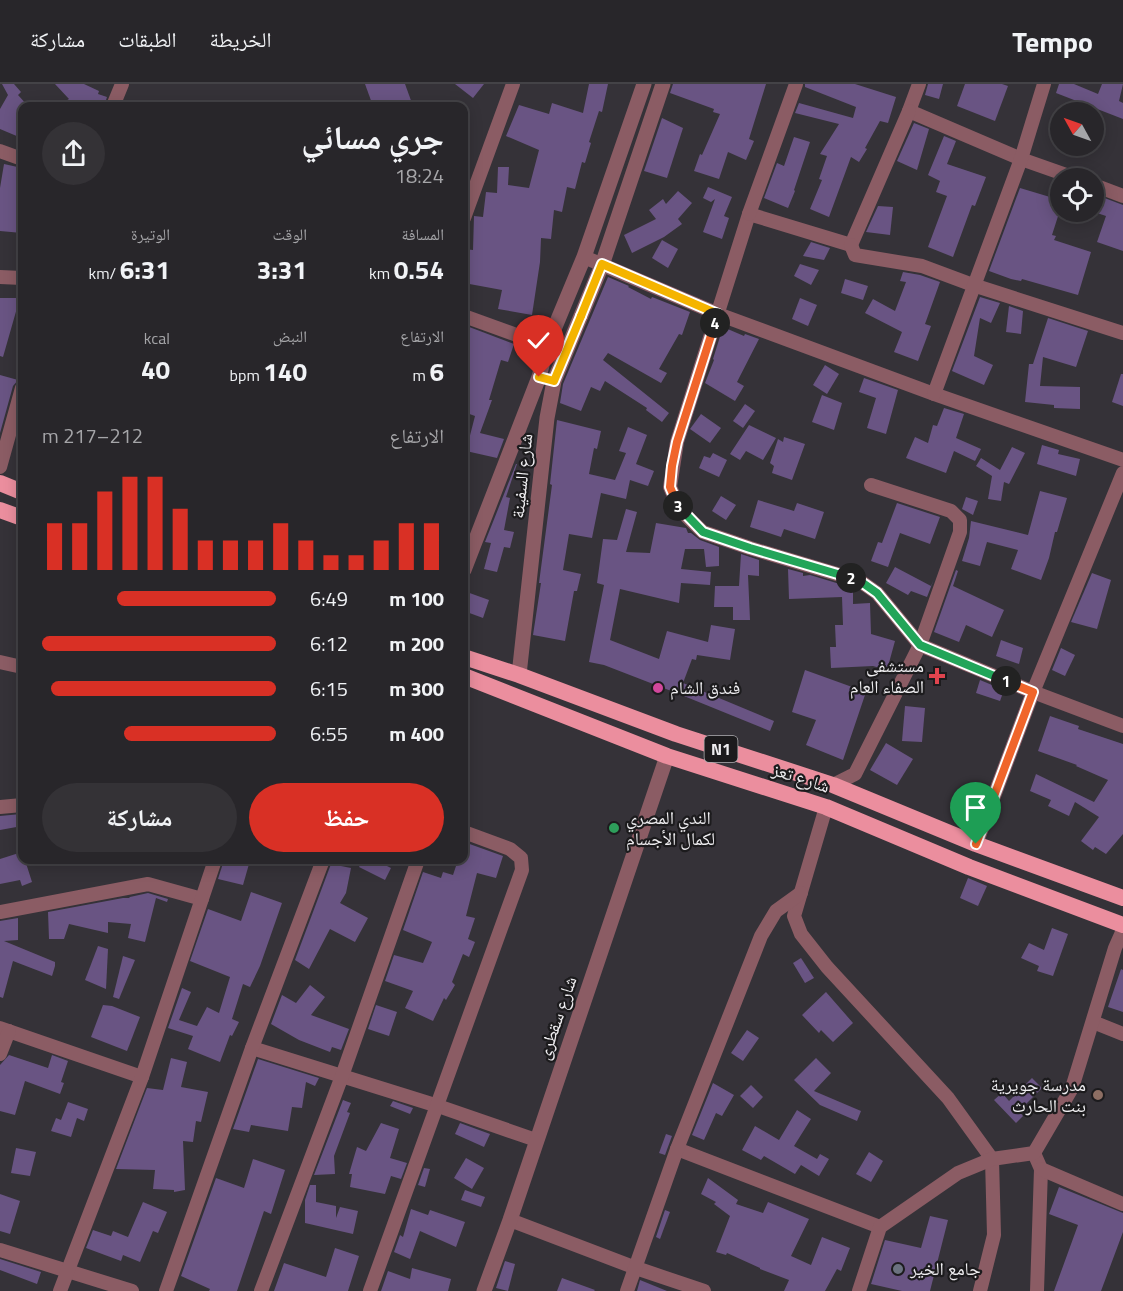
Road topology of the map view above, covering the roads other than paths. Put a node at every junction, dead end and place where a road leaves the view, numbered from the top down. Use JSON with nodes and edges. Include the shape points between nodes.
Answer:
{"nodes":[{"id":1,"x":122,"y":84,"type":"edge"},
{"id":2,"x":513,"y":84,"type":"edge"},
{"id":3,"x":644,"y":84,"type":"edge"},
{"id":4,"x":663,"y":84,"type":"edge"},
{"id":5,"x":796,"y":84,"type":"edge"},
{"id":6,"x":919,"y":84,"type":"edge"},
{"id":7,"x":1044,"y":84,"type":"edge"},
{"id":8,"x":115,"y":102,"type":"edge"},
{"id":9,"x":909,"y":111,"type":"junction"},
{"id":10,"x":0,"y":151,"type":"edge"},
{"id":11,"x":18,"y":158,"type":"edge"},
{"id":12,"x":1021,"y":159,"type":"junction"},
{"id":13,"x":1050,"y":169,"type":"edge"},
{"id":14,"x":1104,"y":189,"type":"edge"},
{"id":15,"x":1123,"y":196,"type":"edge"},
{"id":16,"x":468,"y":207,"type":"edge"},
{"id":17,"x":749,"y":214,"type":"junction"},
{"id":18,"x":851,"y":245,"type":"junction"},
{"id":19,"x":584,"y":257,"type":"junction"},
{"id":20,"x":602,"y":264,"type":"junction"},
{"id":21,"x":0,"y":278,"type":"edge"},
{"id":22,"x":18,"y":279,"type":"edge"},
{"id":23,"x":973,"y":285,"type":"junction"},
{"id":24,"x":718,"y":314,"type":"junction"},
{"id":25,"x":468,"y":317,"type":"edge"},
{"id":26,"x":1123,"y":333,"type":"edge"},
{"id":27,"x":548,"y":346,"type":"junction"},
{"id":28,"x":539,"y":377,"type":"junction"},
{"id":29,"x":554,"y":381,"type":"junction"},
{"id":30,"x":934,"y":394,"type":"junction"},
{"id":31,"x":18,"y":402,"type":"edge"},
{"id":32,"x":1123,"y":460,"type":"edge"},
{"id":33,"x":0,"y":467,"type":"edge"},
{"id":34,"x":1123,"y":473,"type":"edge"},
{"id":35,"x":0,"y":483,"type":"edge"},
{"id":36,"x":871,"y":485,"type":"dead end"},
{"id":37,"x":18,"y":490,"type":"edge"},
{"id":38,"x":0,"y":510,"type":"edge"},
{"id":39,"x":18,"y":517,"type":"edge"},
{"id":40,"x":468,"y":560,"type":"edge"},
{"id":41,"x":920,"y":645,"type":"junction"},
{"id":42,"x":468,"y":658,"type":"edge"},
{"id":43,"x":0,"y":662,"type":"edge"},
{"id":44,"x":18,"y":666,"type":"edge"},
{"id":45,"x":519,"y":675,"type":"junction"},
{"id":46,"x":468,"y":678,"type":"edge"},
{"id":47,"x":1033,"y":692,"type":"junction"},
{"id":48,"x":1123,"y":726,"type":"edge"},
{"id":49,"x":676,"y":734,"type":"junction"},
{"id":50,"x":667,"y":756,"type":"junction"},
{"id":51,"x":855,"y":774,"type":"junction"},
{"id":52,"x":833,"y":786,"type":"junction"},
{"id":53,"x":859,"y":795,"type":"junction"},
{"id":54,"x":18,"y":805,"type":"edge"},
{"id":55,"x":0,"y":807,"type":"edge"},
{"id":56,"x":826,"y":807,"type":"junction"},
{"id":57,"x":468,"y":833,"type":"edge"},
{"id":58,"x":976,"y":844,"type":"junction"},
{"id":59,"x":214,"y":864,"type":"edge"},
{"id":60,"x":321,"y":864,"type":"edge"},
{"id":61,"x":417,"y":864,"type":"edge"},
{"id":62,"x":969,"y":867,"type":"junction"},
{"id":63,"x":801,"y":893,"type":"junction"},
{"id":64,"x":1123,"y":898,"type":"edge"},
{"id":65,"x":202,"y":899,"type":"junction"},
{"id":66,"x":0,"y":912,"type":"edge"},
{"id":67,"x":1123,"y":925,"type":"edge"},
{"id":68,"x":1123,"y":930,"type":"edge"},
{"id":69,"x":1093,"y":1022,"type":"junction"},
{"id":70,"x":4,"y":1030,"type":"edge"},
{"id":71,"x":1123,"y":1034,"type":"edge"},
{"id":72,"x":252,"y":1048,"type":"junction"},
{"id":73,"x":0,"y":1054,"type":"edge"},
{"id":74,"x":342,"y":1076,"type":"junction"},
{"id":75,"x":142,"y":1077,"type":"junction"},
{"id":76,"x":438,"y":1106,"type":"junction"},
{"id":77,"x":536,"y":1140,"type":"junction"},
{"id":78,"x":677,"y":1149,"type":"junction"},
{"id":79,"x":1034,"y":1153,"type":"junction"},
{"id":80,"x":992,"y":1159,"type":"junction"},
{"id":81,"x":1041,"y":1169,"type":"junction"},
{"id":82,"x":1123,"y":1204,"type":"edge"},
{"id":83,"x":510,"y":1220,"type":"junction"},
{"id":84,"x":880,"y":1227,"type":"junction"},
{"id":85,"x":0,"y":1250,"type":"edge"},
{"id":86,"x":636,"y":1268,"type":"junction"},
{"id":87,"x":68,"y":1272,"type":"junction"},
{"id":88,"x":60,"y":1291,"type":"edge"},
{"id":89,"x":132,"y":1291,"type":"edge"},
{"id":90,"x":166,"y":1291,"type":"edge"},
{"id":91,"x":261,"y":1291,"type":"edge"},
{"id":92,"x":370,"y":1291,"type":"edge"},
{"id":93,"x":484,"y":1291,"type":"edge"},
{"id":94,"x":627,"y":1291,"type":"edge"},
{"id":95,"x":704,"y":1291,"type":"edge"},
{"id":96,"x":859,"y":1291,"type":"edge"},
{"id":97,"x":980,"y":1291,"type":"edge"},
{"id":98,"x":1037,"y":1291,"type":"edge"}],
"edges":[{"from":1,"to":8,"type":"street"},
{"from":2,"to":16,"type":"street"},
{"from":3,"to":19,"type":"street","name":"شارع السفينة"},
{"from":4,"to":20,"type":"street","name":"شارع السفينة"},
{"from":5,"to":17,"type":"street"},
{"from":6,"to":9,"type":"street"},
{"from":7,"to":12,"type":"street"},
{"from":9,"to":12,"type":"street"},
{"from":9,"to":18,"type":"street"},
{"from":10,"to":11,"type":"street"},
{"from":12,"to":13,"type":"street"},
{"from":12,"to":23,"type":"street"},
{"from":14,"to":15,"type":"street"},
{"from":17,"to":18,"type":"street"},
{"from":17,"to":24,"type":"street"},
{"from":18,"to":23,"type":"street","via":[[855,255],[922,266]]},
{"from":19,"to":20,"type":"street"},
{"from":19,"to":27,"type":"street","name":"شارع السفينة"},
{"from":20,"to":24,"type":"street"},
{"from":20,"to":29,"type":"street","name":"شارع السفينة"},
{"from":21,"to":22,"type":"street"},
{"from":23,"to":26,"type":"street"},
{"from":23,"to":30,"type":"street"},
{"from":24,"to":30,"type":"street"},
{"from":24,"to":41,"type":"street","via":[[672,466],[670,487],[680,510],[703,532],[860,581],[877,593]]},
{"from":25,"to":27,"type":"street"},
{"from":27,"to":28,"type":"street","name":"شارع السفينة"},
{"from":28,"to":29,"type":"street"},
{"from":28,"to":40,"type":"street","name":"شارع السفينة"},
{"from":29,"to":45,"type":"street","name":"شارع السفينة"},
{"from":30,"to":32,"type":"street"},
{"from":31,"to":33,"type":"street"},
{"from":34,"to":47,"type":"street"},
{"from":35,"to":37,"type":"highway"},
{"from":36,"to":41,"type":"street","via":[[951,510],[960,520],[960,532]]},
{"from":38,"to":39,"type":"highway"},
{"from":41,"to":47,"type":"street"},
{"from":41,"to":51,"type":"street"},
{"from":42,"to":45,"type":"highway","name":"شارع تعز","number":"N1"},
{"from":43,"to":44,"type":"street"},
{"from":45,"to":49,"type":"highway","name":"شارع تعز","number":"N1"},
{"from":46,"to":50,"type":"highway","name":"شارع تعز","number":"N1"},
{"from":47,"to":48,"type":"street"},
{"from":47,"to":58,"type":"street"},
{"from":49,"to":50,"type":"highway"},
{"from":49,"to":52,"type":"highway","name":"شارع تعز","number":"N1"},
{"from":50,"to":56,"type":"highway","name":"شارع تعز","number":"N1"},
{"from":50,"to":77,"type":"street","name":"شارع سقطرى"},
{"from":51,"to":52,"type":"street"},
{"from":51,"to":53,"type":"street"},
{"from":52,"to":53,"type":"highway","name":"شارع تعز","number":"N1"},
{"from":53,"to":58,"type":"highway","name":"شارع تعز","number":"N1"},
{"from":54,"to":55,"type":"street"},
{"from":56,"to":62,"type":"highway","name":"شارع تعز","number":"N1"},
{"from":56,"to":63,"type":"street"},
{"from":57,"to":76,"type":"street","via":[[510,849],[521,858],[522,870]]},
{"from":58,"to":62,"type":"highway"},
{"from":58,"to":64,"type":"highway","name":"شارع تعز","number":"N1"},
{"from":59,"to":65,"type":"street"},
{"from":60,"to":72,"type":"street"},
{"from":61,"to":74,"type":"street"},
{"from":62,"to":67,"type":"highway","name":"شارع تعز","number":"N1"},
{"from":63,"to":78,"type":"street","via":[[776,911],[760,936]]},
{"from":63,"to":80,"type":"street","via":[[794,916],[801,934],[948,1098]]},
{"from":65,"to":66,"type":"street","via":[[148,884]]},
{"from":65,"to":75,"type":"street"},
{"from":68,"to":69,"type":"street"},
{"from":69,"to":71,"type":"street"},
{"from":69,"to":79,"type":"street","via":[[1072,1088]]},
{"from":70,"to":73,"type":"street"},
{"from":70,"to":75,"type":"street"},
{"from":72,"to":74,"type":"street"},
{"from":72,"to":90,"type":"street"},
{"from":74,"to":76,"type":"street"},
{"from":74,"to":91,"type":"street"},
{"from":75,"to":87,"type":"street"},
{"from":76,"to":77,"type":"street"},
{"from":76,"to":92,"type":"street"},
{"from":77,"to":83,"type":"street","name":"شارع سقطرى"},
{"from":78,"to":84,"type":"street"},
{"from":78,"to":86,"type":"street"},
{"from":79,"to":80,"type":"street"},
{"from":79,"to":81,"type":"street"},
{"from":80,"to":84,"type":"street","via":[[958,1173]]},
{"from":80,"to":97,"type":"street","via":[[994,1235]]},
{"from":81,"to":82,"type":"street"},
{"from":81,"to":98,"type":"street"},
{"from":83,"to":86,"type":"street"},
{"from":83,"to":93,"type":"street","name":"شارع سقطرى"},
{"from":84,"to":96,"type":"street"},
{"from":85,"to":87,"type":"street"},
{"from":86,"to":94,"type":"street"},
{"from":86,"to":95,"type":"street"},
{"from":87,"to":88,"type":"street"},
{"from":87,"to":89,"type":"street"}]}
